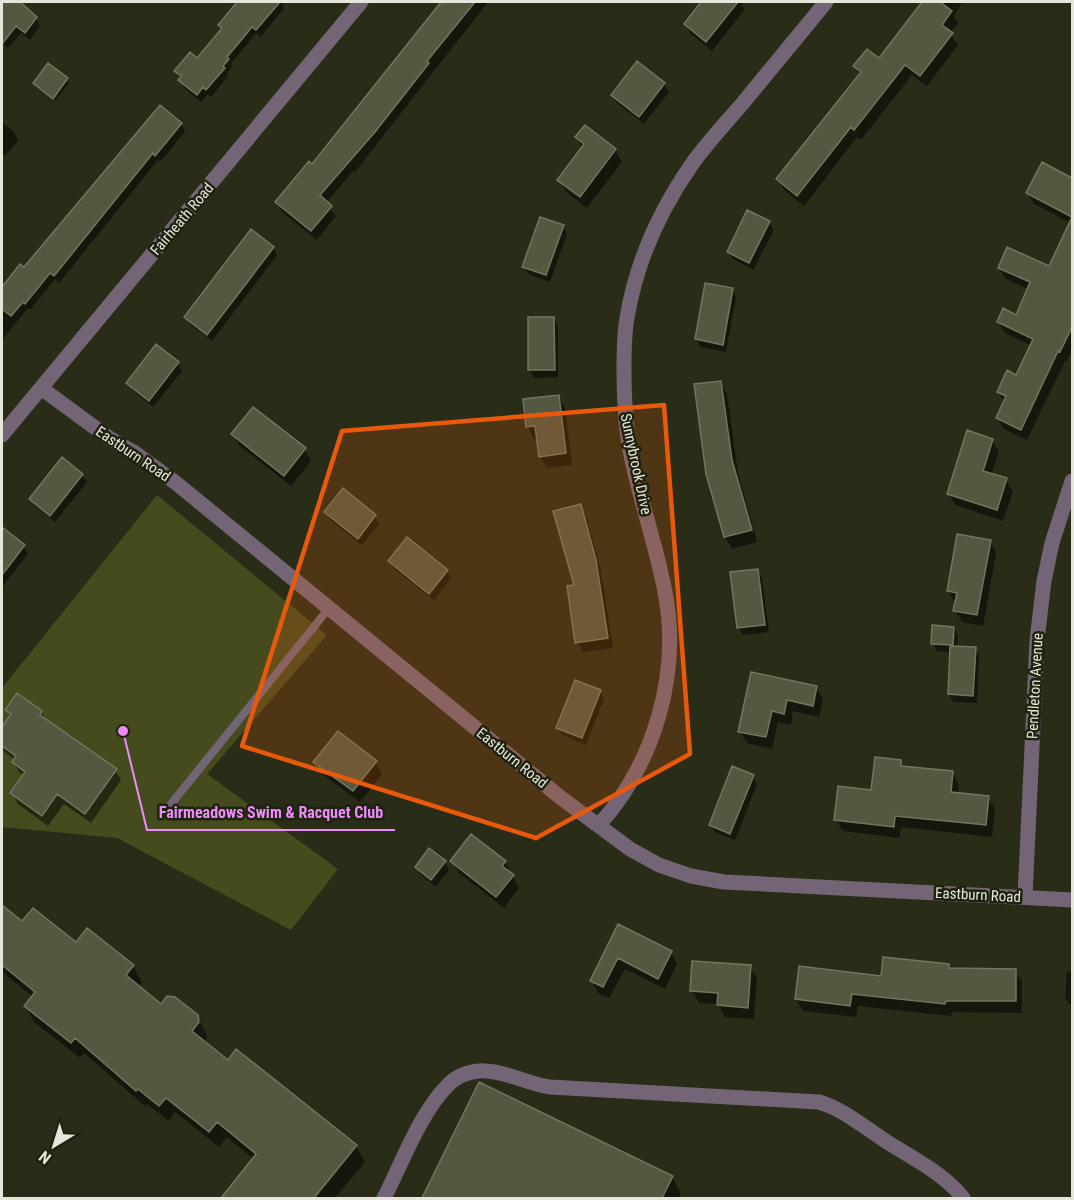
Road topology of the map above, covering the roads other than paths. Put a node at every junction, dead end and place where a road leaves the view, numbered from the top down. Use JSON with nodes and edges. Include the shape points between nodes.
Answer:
{"nodes":[{"id":1,"x":361,"y":2,"type":"edge"},
{"id":2,"x":825,"y":2,"type":"edge"},
{"id":3,"x":41,"y":388,"type":"junction"},
{"id":4,"x":2,"y":435,"type":"edge"},
{"id":5,"x":1072,"y":480,"type":"edge"},
{"id":6,"x":329,"y":608,"type":"junction"},
{"id":7,"x":167,"y":809,"type":"dead end"},
{"id":8,"x":599,"y":825,"type":"junction"},
{"id":9,"x":1025,"y":897,"type":"junction"},
{"id":10,"x":1072,"y":900,"type":"edge"},
{"id":11,"x":384,"y":1198,"type":"edge"},
{"id":12,"x":963,"y":1198,"type":"edge"}],
"edges":[{"from":1,"to":3,"type":"street","name":"Fairheath Road"},
{"from":2,"to":8,"type":"street","name":"Sunnybrook Drive","via":[[693,164],[667,204],[636,278],[624,338],[624,406],[630,451],[665,593],[670,629],[669,666],[651,741],[631,782]]},
{"from":3,"to":4,"type":"street","name":"Fairheath Road"},
{"from":3,"to":6,"type":"street","name":"Eastburn Road","via":[[177,483]]},
{"from":5,"to":9,"type":"street","name":"Pendleton Avenue","via":[[1052,543],[1037,640]]},
{"from":6,"to":7,"type":"lane"},
{"from":6,"to":8,"type":"street","name":"Eastburn Road"},
{"from":8,"to":9,"type":"street","name":"Eastburn Road","via":[[659,865],[724,882]]},
{"from":9,"to":10,"type":"street","name":"Eastburn Road"},
{"from":11,"to":12,"type":"street","via":[[432,1106],[452,1081],[481,1071],[549,1087],[819,1102],[835,1108],[915,1160]]}]}
